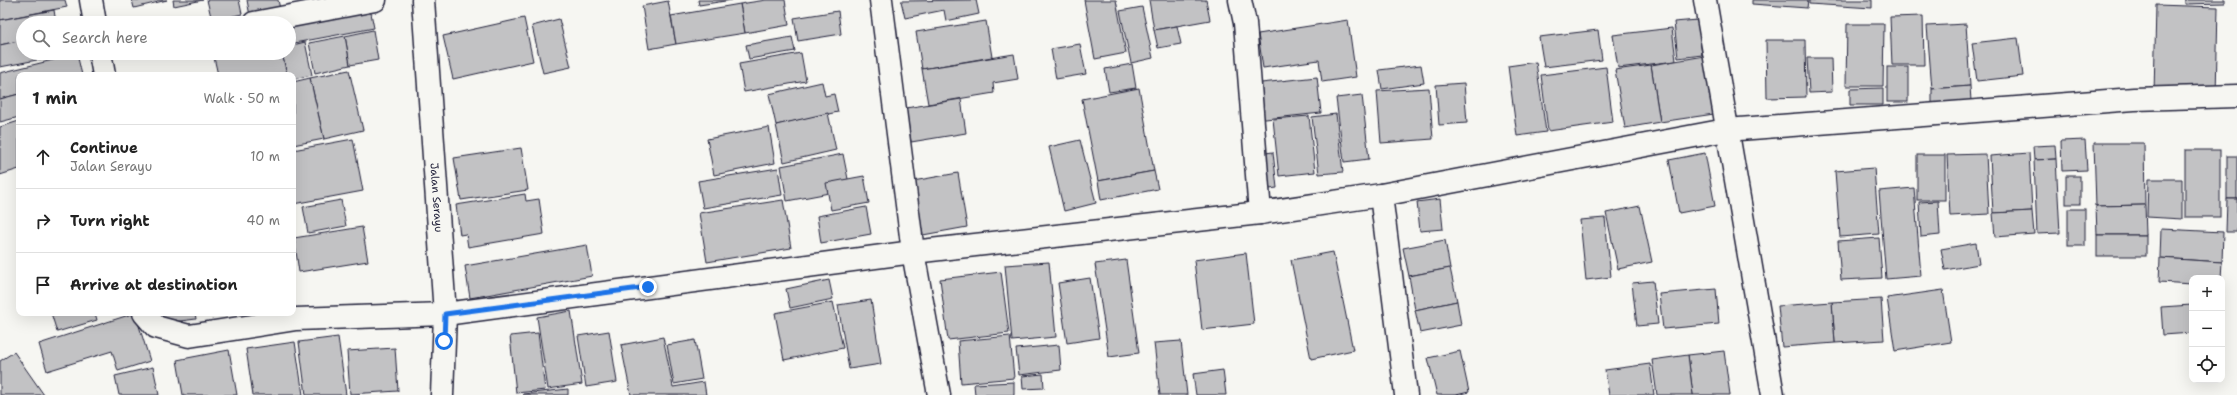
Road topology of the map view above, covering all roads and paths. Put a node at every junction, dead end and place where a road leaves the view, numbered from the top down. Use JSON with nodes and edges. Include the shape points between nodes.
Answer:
{"nodes":[{"id":1,"x":91,"y":0,"type":"edge"},
{"id":2,"x":375,"y":0,"type":"edge"},
{"id":3,"x":423,"y":0,"type":"edge"},
{"id":4,"x":881,"y":0,"type":"edge"},
{"id":5,"x":1240,"y":0,"type":"edge"},
{"id":6,"x":1705,"y":0,"type":"edge"},
{"id":7,"x":94,"y":16,"type":"edge"},
{"id":8,"x":291,"y":16,"type":"edge"},
{"id":9,"x":101,"y":60,"type":"edge"},
{"id":10,"x":103,"y":72,"type":"edge"},
{"id":11,"x":2237,"y":96,"type":"edge"},
{"id":12,"x":1726,"y":130,"type":"junction"},
{"id":13,"x":1381,"y":195,"type":"junction"},
{"id":14,"x":1260,"y":213,"type":"junction"},
{"id":15,"x":913,"y":252,"type":"junction"},
{"id":16,"x":445,"y":314,"type":"junction"},
{"id":17,"x":147,"y":316,"type":"edge"},
{"id":18,"x":442,"y":395,"type":"edge"},
{"id":19,"x":939,"y":395,"type":"edge"},
{"id":20,"x":1406,"y":395,"type":"edge"},
{"id":21,"x":1773,"y":395,"type":"edge"}],
"edges":[{"from":1,"to":7,"type":"street"},
{"from":2,"to":8,"type":"street"},
{"from":3,"to":16,"type":"street","name":"Jalan Serayu"},
{"from":4,"to":15,"type":"street"},
{"from":5,"to":14,"type":"street","via":[[1245,23]]},
{"from":6,"to":12,"type":"street"},
{"from":9,"to":10,"type":"street"},
{"from":11,"to":12,"type":"street","via":[[2134,99]]},
{"from":12,"to":13,"type":"street"},
{"from":12,"to":21,"type":"street"},
{"from":13,"to":14,"type":"street"},
{"from":13,"to":20,"type":"street"},
{"from":14,"to":15,"type":"street"},
{"from":15,"to":16,"type":"street"},
{"from":15,"to":19,"type":"street"},
{"from":16,"to":17,"type":"street","via":[[296,319],[189,336],[156,327]]},
{"from":16,"to":18,"type":"street","name":"Jalan Serayu"}]}
